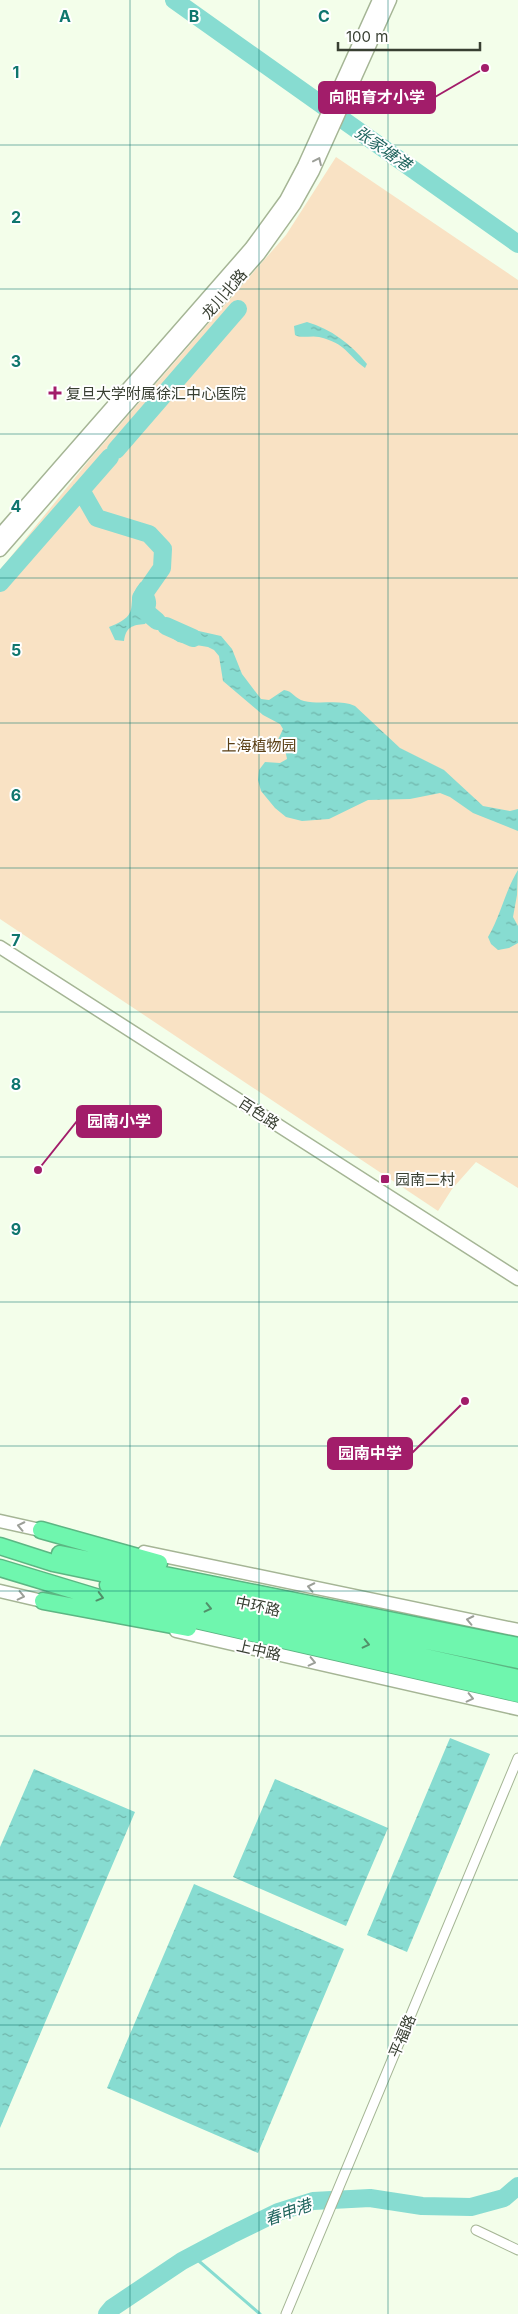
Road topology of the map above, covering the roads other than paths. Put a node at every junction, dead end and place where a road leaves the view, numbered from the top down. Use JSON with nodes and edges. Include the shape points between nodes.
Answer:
{"nodes":[{"id":1,"x":379,"y":0,"type":"edge"},
{"id":2,"x":390,"y":0,"type":"edge"},
{"id":3,"x":339,"y":103,"type":"junction"},
{"id":4,"x":325,"y":135,"type":"junction"},
{"id":5,"x":0,"y":535,"type":"edge"},
{"id":6,"x":0,"y":550,"type":"edge"},
{"id":7,"x":0,"y":946,"type":"edge"},
{"id":8,"x":518,"y":1279,"type":"edge"},
{"id":9,"x":0,"y":1521,"type":"edge"},
{"id":10,"x":41,"y":1530,"type":"junction"},
{"id":11,"x":0,"y":1545,"type":"edge"},
{"id":12,"x":0,"y":1568,"type":"edge"},
{"id":13,"x":205,"y":1583,"type":"junction"},
{"id":14,"x":0,"y":1591,"type":"edge"},
{"id":15,"x":161,"y":1592,"type":"junction"},
{"id":16,"x":42,"y":1601,"type":"junction"},
{"id":17,"x":518,"y":1630,"type":"edge"},
{"id":18,"x":518,"y":1646,"type":"edge"},
{"id":19,"x":518,"y":1660,"type":"edge"},
{"id":20,"x":414,"y":1669,"type":"junction"},
{"id":21,"x":518,"y":1678,"type":"edge"},
{"id":22,"x":518,"y":1694,"type":"edge"},
{"id":23,"x":518,"y":1708,"type":"edge"},
{"id":24,"x":518,"y":1758,"type":"edge"},
{"id":25,"x":476,"y":2230,"type":"dead end"},
{"id":26,"x":518,"y":2250,"type":"edge"},
{"id":27,"x":286,"y":2314,"type":"edge"}],
"edges":[{"from":1,"to":3,"type":"street","name":"龙川北路"},
{"from":2,"to":3,"type":"street","name":"龙川北路"},
{"from":3,"to":4,"type":"street","name":"龙川北路"},
{"from":4,"to":5,"type":"street","name":"龙川北路","via":[[263,234]]},
{"from":6,"to":4,"type":"street","name":"龙川北路","one_way":true,"via":[[271,240],[304,189]]},
{"from":7,"to":8,"type":"street","name":"百色路"},
{"from":10,"to":9,"type":"street","one_way":true},
{"from":10,"to":13,"type":"highway","via":[[159,1563]]},
{"from":17,"to":10,"type":"street","one_way":true},
{"from":11,"to":15,"type":"highway","name":"中环路"},
{"from":12,"to":15,"type":"highway","name":"中环路","one_way":true},
{"from":13,"to":15,"type":"highway","name":"中环路"},
{"from":13,"to":18,"type":"highway","name":"中环路"},
{"from":14,"to":16,"type":"street","name":"上中路","one_way":true},
{"from":15,"to":19,"type":"highway","name":"中环路"},
{"from":15,"to":20,"type":"highway","name":"中环路"},
{"from":15,"to":21,"type":"highway","name":"中环路","one_way":true},
{"from":16,"to":20,"type":"highway"},
{"from":16,"to":23,"type":"street","name":"上中路","one_way":true},
{"from":20,"to":22,"type":"highway","name":"中环路"},
{"from":24,"to":27,"type":"street","name":"平福路"},
{"from":25,"to":26,"type":"street"}]}
